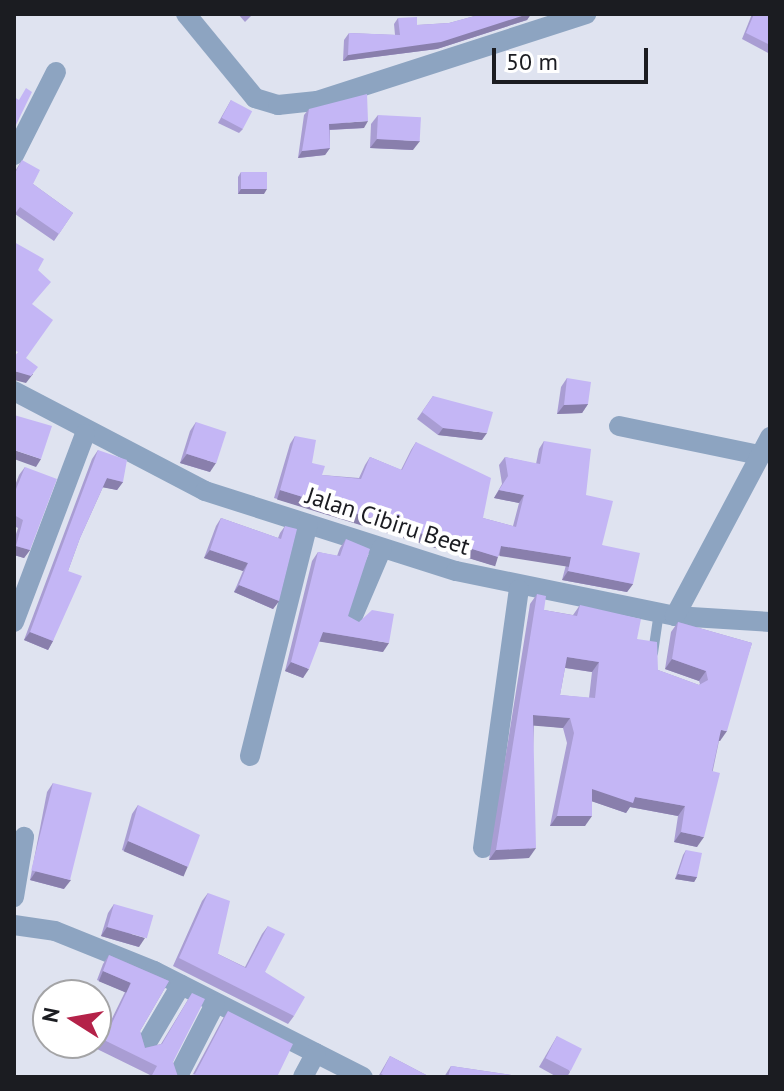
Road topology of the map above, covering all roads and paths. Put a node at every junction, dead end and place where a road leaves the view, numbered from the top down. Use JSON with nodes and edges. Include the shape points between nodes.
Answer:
{"nodes":[{"id":1,"x":186,"y":14,"type":"edge"},
{"id":2,"x":586,"y":14,"type":"edge"},
{"id":3,"x":56,"y":72,"type":"dead end"},
{"id":4,"x":14,"y":155,"type":"edge"},
{"id":5,"x":14,"y":391,"type":"edge"},
{"id":6,"x":619,"y":426,"type":"dead end"},
{"id":7,"x":85,"y":434,"type":"junction"},
{"id":8,"x":765,"y":446,"type":"edge"},
{"id":9,"x":308,"y":524,"type":"junction"},
{"id":10,"x":382,"y":548,"type":"junction"},
{"id":11,"x":519,"y":589,"type":"junction"},
{"id":12,"x":667,"y":614,"type":"junction"},
{"id":13,"x":352,"y":618,"type":"edge"},
{"id":14,"x":14,"y":622,"type":"edge"},
{"id":15,"x":770,"y":622,"type":"edge"},
{"id":16,"x":654,"y":665,"type":"edge"},
{"id":17,"x":250,"y":756,"type":"dead end"},
{"id":18,"x":24,"y":837,"type":"dead end"},
{"id":19,"x":483,"y":848,"type":"dead end"},
{"id":20,"x":14,"y":897,"type":"edge"},
{"id":21,"x":14,"y":925,"type":"edge"},
{"id":22,"x":181,"y":985,"type":"junction"},
{"id":23,"x":215,"y":1004,"type":"junction"},
{"id":24,"x":145,"y":1046,"type":"edge"},
{"id":25,"x":316,"y":1053,"type":"junction"},
{"id":26,"x":178,"y":1076,"type":"edge"},
{"id":27,"x":303,"y":1077,"type":"edge"},
{"id":28,"x":363,"y":1077,"type":"edge"}],
"edges":[{"from":1,"to":2,"type":"street","via":[[255,98],[278,105],[317,101]]},
{"from":3,"to":4,"type":"street"},
{"from":5,"to":7,"type":"street","name":"Jalan Cibiru Beet"},
{"from":6,"to":8,"type":"street"},
{"from":7,"to":9,"type":"street","name":"Jalan Cibiru Beet","via":[[205,491]]},
{"from":7,"to":14,"type":"street"},
{"from":8,"to":12,"type":"street"},
{"from":9,"to":10,"type":"street","name":"Jalan Cibiru Beet"},
{"from":9,"to":17,"type":"street"},
{"from":10,"to":11,"type":"street","name":"Jalan Cibiru Beet"},
{"from":10,"to":13,"type":"street"},
{"from":11,"to":12,"type":"street","name":"Jalan Cibiru Beet"},
{"from":11,"to":19,"type":"street"},
{"from":12,"to":15,"type":"street","name":"Jalan Cibiru Beet"},
{"from":12,"to":16,"type":"lane"},
{"from":18,"to":20,"type":"street"},
{"from":21,"to":22,"type":"street","via":[[55,931]]},
{"from":22,"to":23,"type":"street"},
{"from":22,"to":24,"type":"street"},
{"from":23,"to":25,"type":"street"},
{"from":23,"to":26,"type":"street"},
{"from":25,"to":27,"type":"street"},
{"from":25,"to":28,"type":"street"}]}
